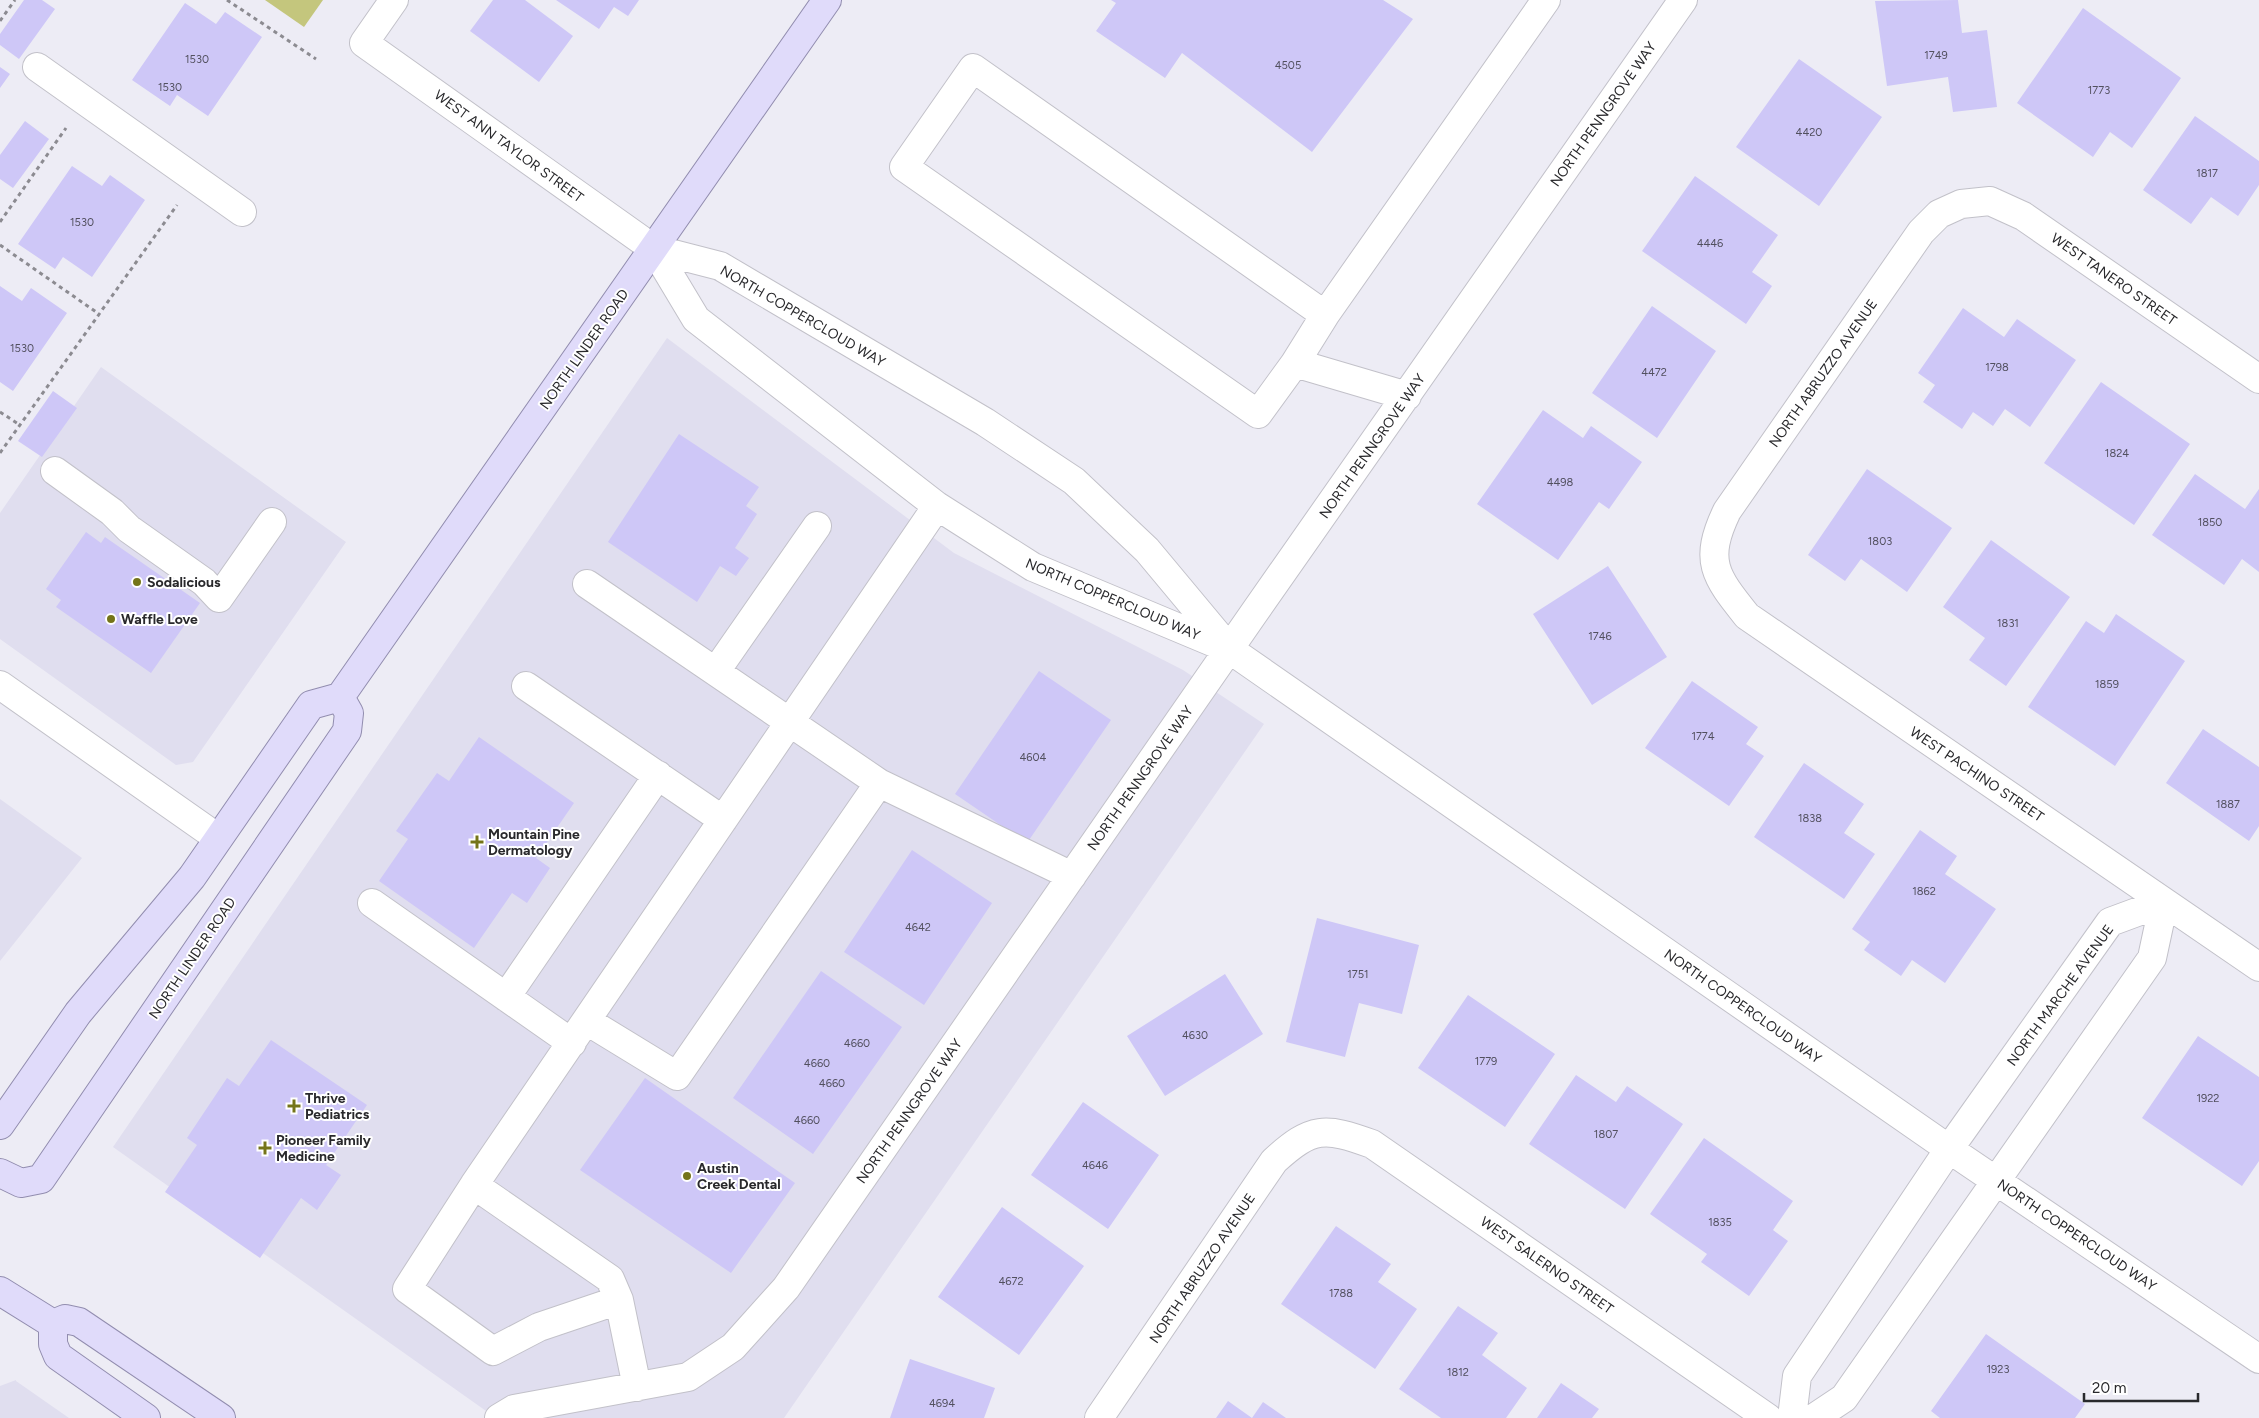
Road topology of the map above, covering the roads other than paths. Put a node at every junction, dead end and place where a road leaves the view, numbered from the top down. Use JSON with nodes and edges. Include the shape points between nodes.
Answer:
{"nodes":[{"id":1,"x":394,"y":0,"type":"edge"},
{"id":2,"x":827,"y":0,"type":"edge"},
{"id":3,"x":1546,"y":0,"type":"edge"},
{"id":4,"x":1683,"y":0,"type":"edge"},
{"id":5,"x":37,"y":67,"type":"dead end"},
{"id":6,"x":1961,"y":204,"type":"joint"},
{"id":7,"x":242,"y":212,"type":"dead end"},
{"id":8,"x":654,"y":250,"type":"junction"},
{"id":9,"x":1325,"y":315,"type":"junction"},
{"id":10,"x":1295,"y":362,"type":"junction"},
{"id":11,"x":2259,"y":379,"type":"edge"},
{"id":12,"x":1407,"y":396,"type":"junction"},
{"id":13,"x":55,"y":471,"type":"dead end"},
{"id":14,"x":937,"y":506,"type":"junction"},
{"id":15,"x":272,"y":522,"type":"dead end"},
{"id":16,"x":817,"y":526,"type":"dead end"},
{"id":17,"x":1714,"y":562,"type":"joint"},
{"id":18,"x":587,"y":584,"type":"dead end"},
{"id":19,"x":1229,"y":649,"type":"junction"},
{"id":20,"x":716,"y":671,"type":"junction"},
{"id":21,"x":0,"y":685,"type":"edge"},
{"id":22,"x":526,"y":686,"type":"dead end"},
{"id":23,"x":340,"y":697,"type":"junction"},
{"id":24,"x":791,"y":721,"type":"junction"},
{"id":25,"x":658,"y":775,"type":"junction"},
{"id":26,"x":878,"y":783,"type":"junction"},
{"id":27,"x":723,"y":820,"type":"junction"},
{"id":28,"x":218,"y":838,"type":"junction"},
{"id":29,"x":1072,"y":876,"type":"junction"},
{"id":30,"x":2164,"y":902,"type":"junction"},
{"id":31,"x":372,"y":903,"type":"dead end"},
{"id":32,"x":2259,"y":967,"type":"edge"},
{"id":33,"x":506,"y":997,"type":"junction"},
{"id":34,"x":588,"y":1021,"type":"junction"},
{"id":35,"x":572,"y":1043,"type":"junction"},
{"id":36,"x":0,"y":1125,"type":"edge"},
{"id":37,"x":1318,"y":1132,"type":"joint"},
{"id":38,"x":1949,"y":1149,"type":"junction"},
{"id":39,"x":0,"y":1173,"type":"edge"},
{"id":40,"x":1996,"y":1180,"type":"junction"},
{"id":41,"x":474,"y":1185,"type":"junction"},
{"id":42,"x":0,"y":1292,"type":"edge"},
{"id":43,"x":619,"y":1300,"type":"junction"},
{"id":44,"x":54,"y":1324,"type":"junction"},
{"id":45,"x":2259,"y":1359,"type":"edge"},
{"id":46,"x":638,"y":1387,"type":"junction"},
{"id":47,"x":146,"y":1418,"type":"edge"},
{"id":48,"x":221,"y":1418,"type":"edge"},
{"id":49,"x":499,"y":1418,"type":"edge"},
{"id":50,"x":1099,"y":1418,"type":"edge"},
{"id":51,"x":1768,"y":1418,"type":"edge"},
{"id":52,"x":1792,"y":1418,"type":"edge"},
{"id":53,"x":1814,"y":1418,"type":"edge"}],
"edges":[{"from":1,"to":8,"type":"street","name":"WEST ANN TAYLOR STREET","via":[[364,43]]},
{"from":2,"to":8,"type":"main road","name":"NORTH LINDER ROAD"},
{"from":3,"to":9,"type":"street"},
{"from":4,"to":12,"type":"street","name":"NORTH PENNGROVE WAY"},
{"from":5,"to":7,"type":"street"},
{"from":6,"to":11,"type":"street","name":"WEST TANERO STREET","via":[[1990,201],[2023,216]]},
{"from":6,"to":17,"type":"street","name":"NORTH ABRUZZO AVENUE","via":[[1940,214],[1921,232],[1738,495],[1716,534]]},
{"from":8,"to":14,"type":"street","name":"NORTH COPPERCLOUD WAY","via":[[696,319]]},
{"from":8,"to":19,"type":"street","name":"NORTH COPPERCLOUD WAY","via":[[720,266],[984,422],[1074,482],[1147,550]]},
{"from":8,"to":23,"type":"main road","name":"NORTH LINDER ROAD"},
{"from":9,"to":10,"type":"street"},
{"from":9,"to":10,"type":"street","via":[[972,68],[904,167],[1258,414]]},
{"from":10,"to":12,"type":"street"},
{"from":12,"to":19,"type":"street","name":"NORTH PENNGROVE WAY"},
{"from":13,"to":15,"type":"street","via":[[204,582],[219,598]]},
{"from":14,"to":19,"type":"street","name":"NORTH COPPERCLOUD WAY","via":[[1033,567]]},
{"from":14,"to":24,"type":"street"},
{"from":16,"to":20,"type":"street"},
{"from":17,"to":30,"type":"street","name":"WEST PACHINO STREET","via":[[1725,588],[1747,616]]},
{"from":18,"to":20,"type":"street"},
{"from":19,"to":29,"type":"street","name":"NORTH PENNGROVE WAY"},
{"from":19,"to":38,"type":"street","name":"NORTH COPPERCLOUD WAY"},
{"from":20,"to":24,"type":"street"},
{"from":21,"to":28,"type":"street"},
{"from":22,"to":25,"type":"street"},
{"from":23,"to":28,"type":"main road","via":[[311,705]]},
{"from":23,"to":39,"type":"main road","name":"NORTH LINDER ROAD","via":[[349,714],[347,731],[41,1179],[21,1183]]},
{"from":24,"to":26,"type":"street"},
{"from":24,"to":27,"type":"street"},
{"from":25,"to":27,"type":"street"},
{"from":25,"to":33,"type":"street"},
{"from":26,"to":29,"type":"street"},
{"from":26,"to":34,"type":"street","via":[[677,1076]]},
{"from":27,"to":34,"type":"street"},
{"from":28,"to":36,"type":"main road","via":[[192,877],[78,1013]]},
{"from":29,"to":46,"type":"street","name":"NORTH PENNGROVE WAY","via":[[786,1288],[734,1347],[688,1377]]},
{"from":30,"to":32,"type":"street","name":"WEST PACHINO STREET"},
{"from":30,"to":38,"type":"street","name":"NORTH MARCHE AVENUE","via":[[2110,922]]},
{"from":30,"to":40,"type":"street","via":[[2152,958]]},
{"from":31,"to":33,"type":"street"},
{"from":33,"to":35,"type":"street"},
{"from":34,"to":35,"type":"street"},
{"from":35,"to":41,"type":"street"},
{"from":37,"to":50,"type":"street","name":"NORTH ABRUZZO AVENUE","via":[[1295,1141],[1274,1161]]},
{"from":37,"to":51,"type":"street","name":"WEST SALERNO STREET","via":[[1342,1133],[1372,1144]]},
{"from":38,"to":40,"type":"street","name":"NORTH COPPERCLOUD WAY"},
{"from":38,"to":52,"type":"street","name":"NORTH MARCHE AVENUE","via":[[1796,1376]]},
{"from":40,"to":45,"type":"street","name":"NORTH COPPERCLOUD WAY"},
{"from":40,"to":53,"type":"street","via":[[1844,1398]]},
{"from":41,"to":43,"type":"street","via":[[610,1279]]},
{"from":41,"to":43,"type":"street","via":[[406,1289],[493,1350],[539,1327]]},
{"from":42,"to":44,"type":"main road"},
{"from":43,"to":46,"type":"street"},
{"from":44,"to":47,"type":"main road","via":[[53,1344],[58,1356]]},
{"from":44,"to":48,"type":"main road","via":[[65,1319],[79,1322]]},
{"from":46,"to":49,"type":"street","name":"NORTH PENNGROVE WAY","via":[[514,1409]]}]}
